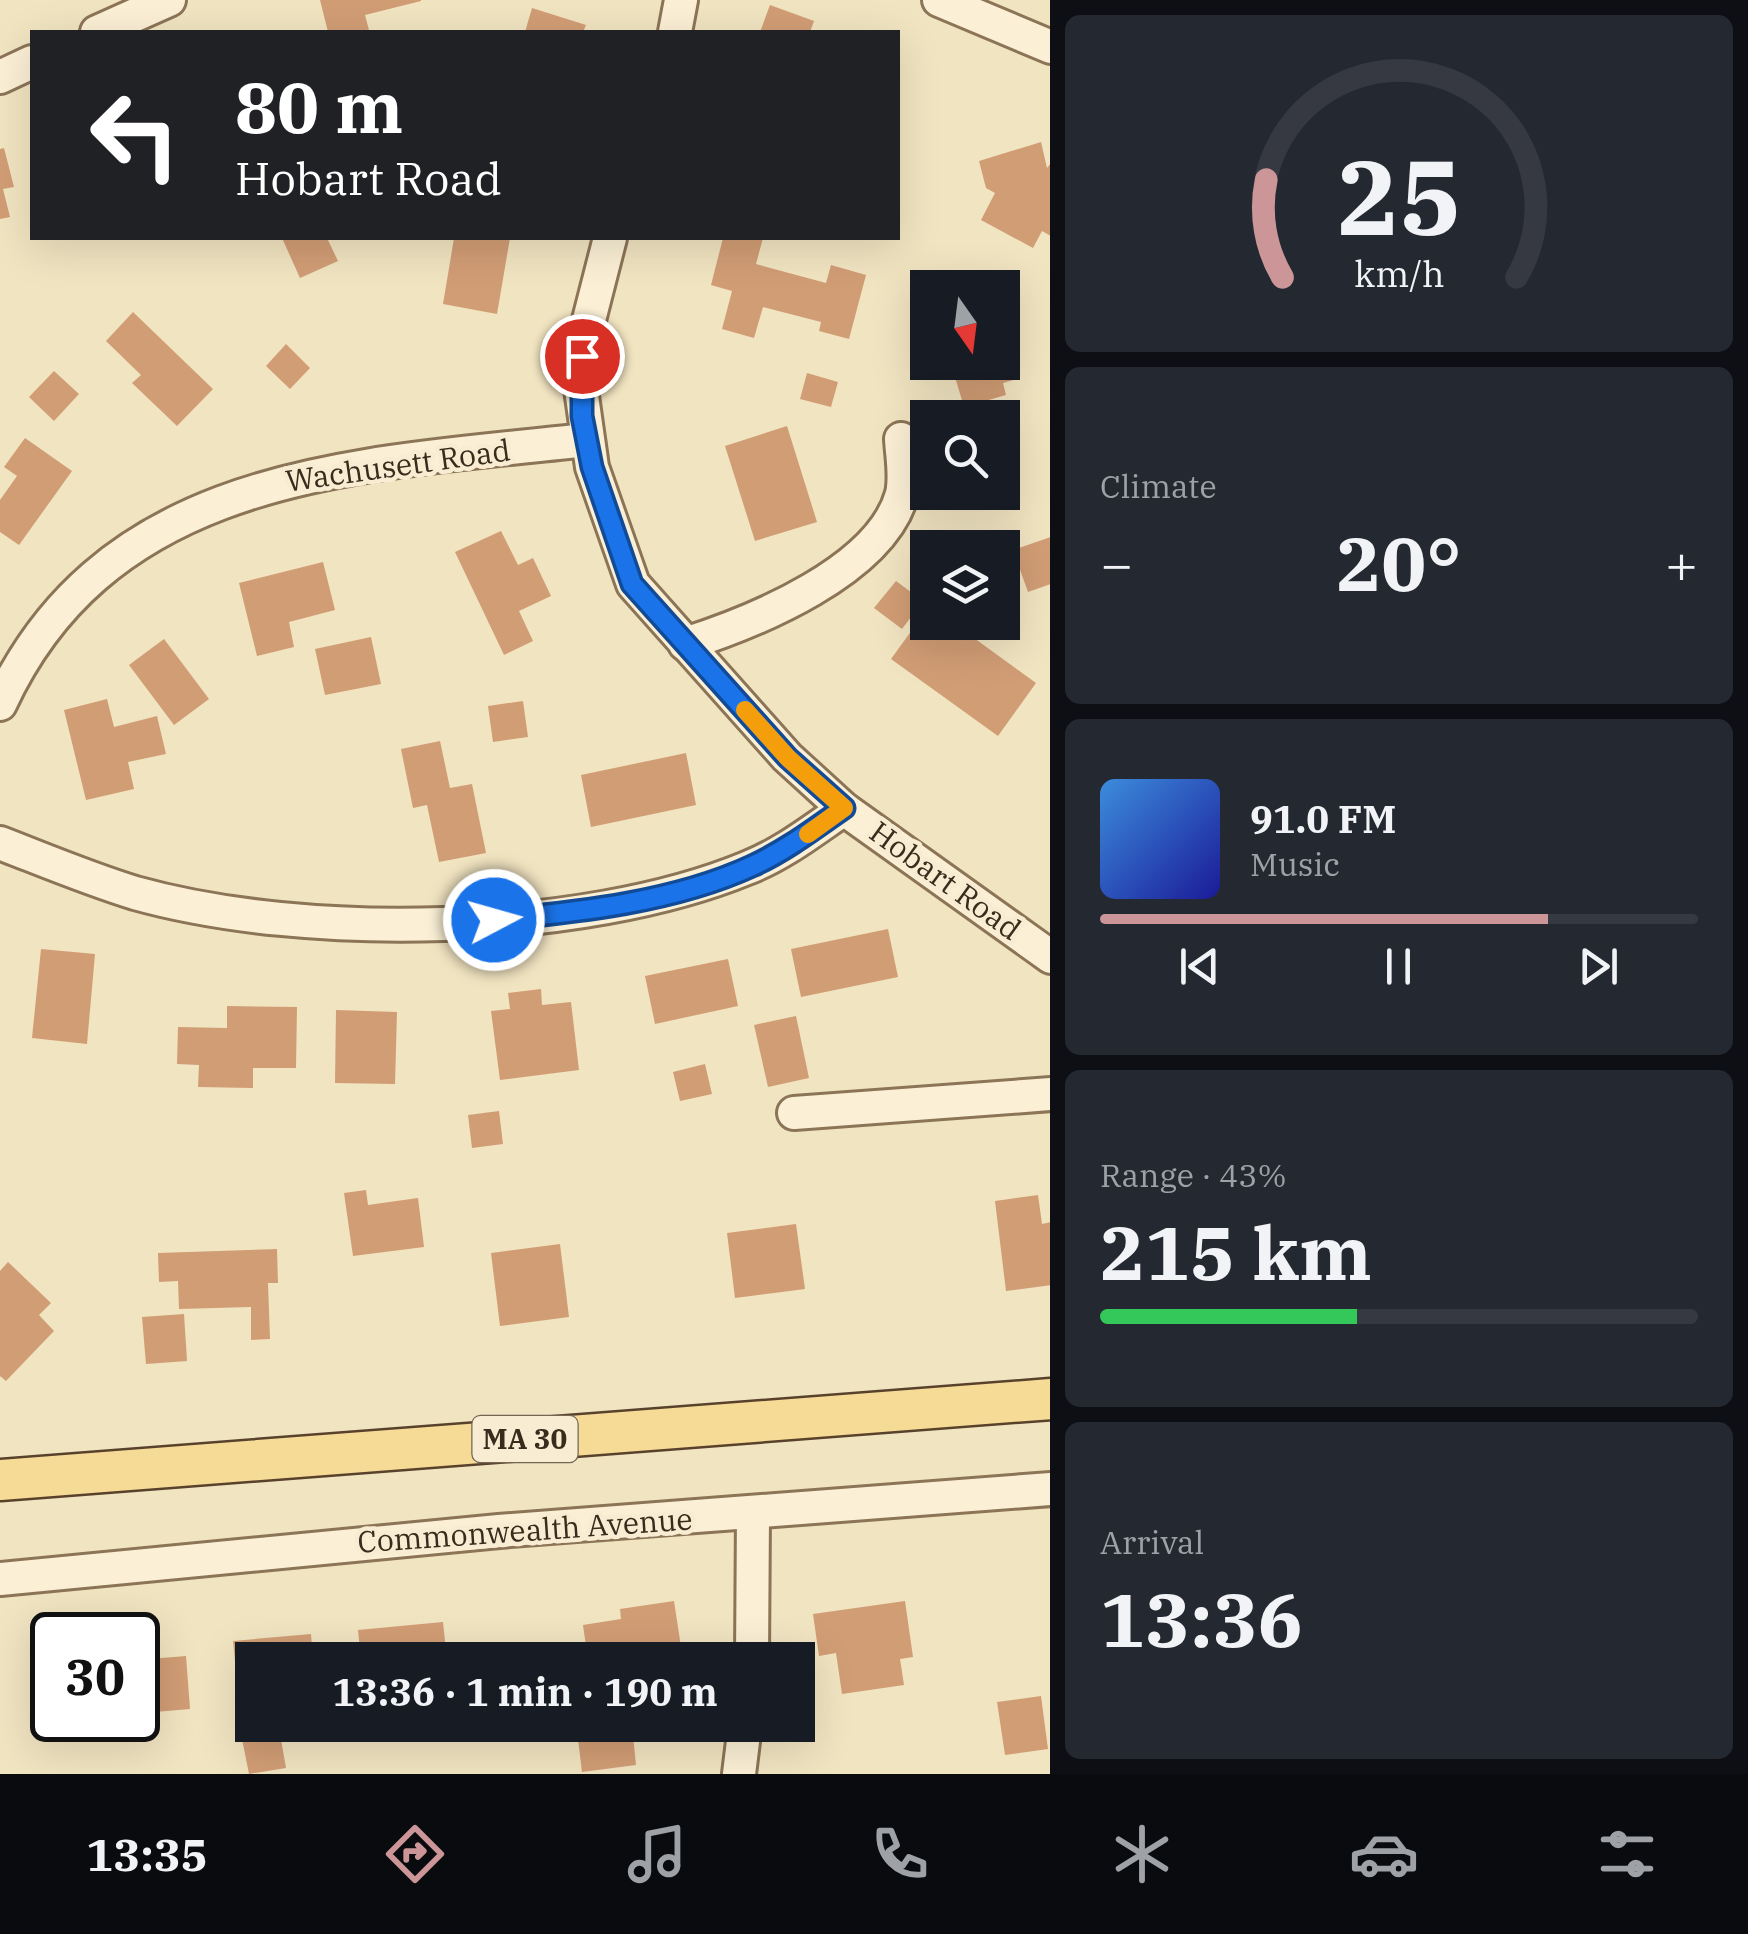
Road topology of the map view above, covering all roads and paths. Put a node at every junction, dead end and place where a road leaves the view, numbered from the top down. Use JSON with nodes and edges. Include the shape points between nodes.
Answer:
{"nodes":[{"id":1,"x":169,"y":0,"type":"edge"},
{"id":2,"x":681,"y":0,"type":"edge"},
{"id":3,"x":939,"y":0,"type":"edge"},
{"id":4,"x":102,"y":30,"type":"edge"},
{"id":5,"x":675,"y":30,"type":"edge"},
{"id":6,"x":1050,"y":47,"type":"edge"},
{"id":7,"x":30,"y":63,"type":"edge"},
{"id":8,"x":0,"y":76,"type":"edge"},
{"id":9,"x":610,"y":240,"type":"edge"},
{"id":10,"x":586,"y":440,"type":"junction"},
{"id":11,"x":901,"y":440,"type":"dead end"},
{"id":12,"x":686,"y":644,"type":"junction"},
{"id":13,"x":0,"y":704,"type":"edge"},
{"id":14,"x":844,"y":808,"type":"junction"},
{"id":15,"x":0,"y":843,"type":"edge"},
{"id":16,"x":1050,"y":958,"type":"edge"},
{"id":17,"x":1050,"y":1094,"type":"edge"},
{"id":18,"x":794,"y":1113,"type":"dead end"},
{"id":19,"x":1050,"y":1399,"type":"edge"},
{"id":20,"x":2,"y":1480,"type":"edge"},
{"id":21,"x":1050,"y":1490,"type":"edge"},
{"id":22,"x":754,"y":1514,"type":"junction"},
{"id":23,"x":0,"y":1579,"type":"edge"},
{"id":24,"x":752,"y":1642,"type":"edge"},
{"id":25,"x":743,"y":1742,"type":"edge"},
{"id":26,"x":739,"y":1774,"type":"edge"}],
"edges":[{"from":1,"to":4,"type":"street"},
{"from":2,"to":5,"type":"street"},
{"from":3,"to":6,"type":"street"},
{"from":7,"to":8,"type":"street"},
{"from":9,"to":10,"type":"street","name":"Hobart Road","via":[[582,356]]},
{"from":10,"to":12,"type":"street","name":"Hobart Road","via":[[632,584]]},
{"from":10,"to":13,"type":"street","name":"Wachusett Road","via":[[293,478],[185,515],[95,574],[36,640]]},
{"from":11,"to":12,"type":"street","via":[[898,504],[861,552],[840,571],[744,625]]},
{"from":12,"to":14,"type":"street","name":"Hobart Road","via":[[788,758]]},
{"from":14,"to":15,"type":"street","via":[[784,850],[716,879],[552,914],[444,924],[332,923],[202,907],[135,892]]},
{"from":14,"to":16,"type":"street","name":"Hobart Road"},
{"from":17,"to":18,"type":"street"},
{"from":19,"to":20,"type":"main road","number":"MA 30"},
{"from":21,"to":22,"type":"street","name":"Commonwealth Avenue"},
{"from":22,"to":23,"type":"street","name":"Commonwealth Avenue","via":[[461,1534]]},
{"from":22,"to":24,"type":"street"},
{"from":25,"to":26,"type":"street"}]}
